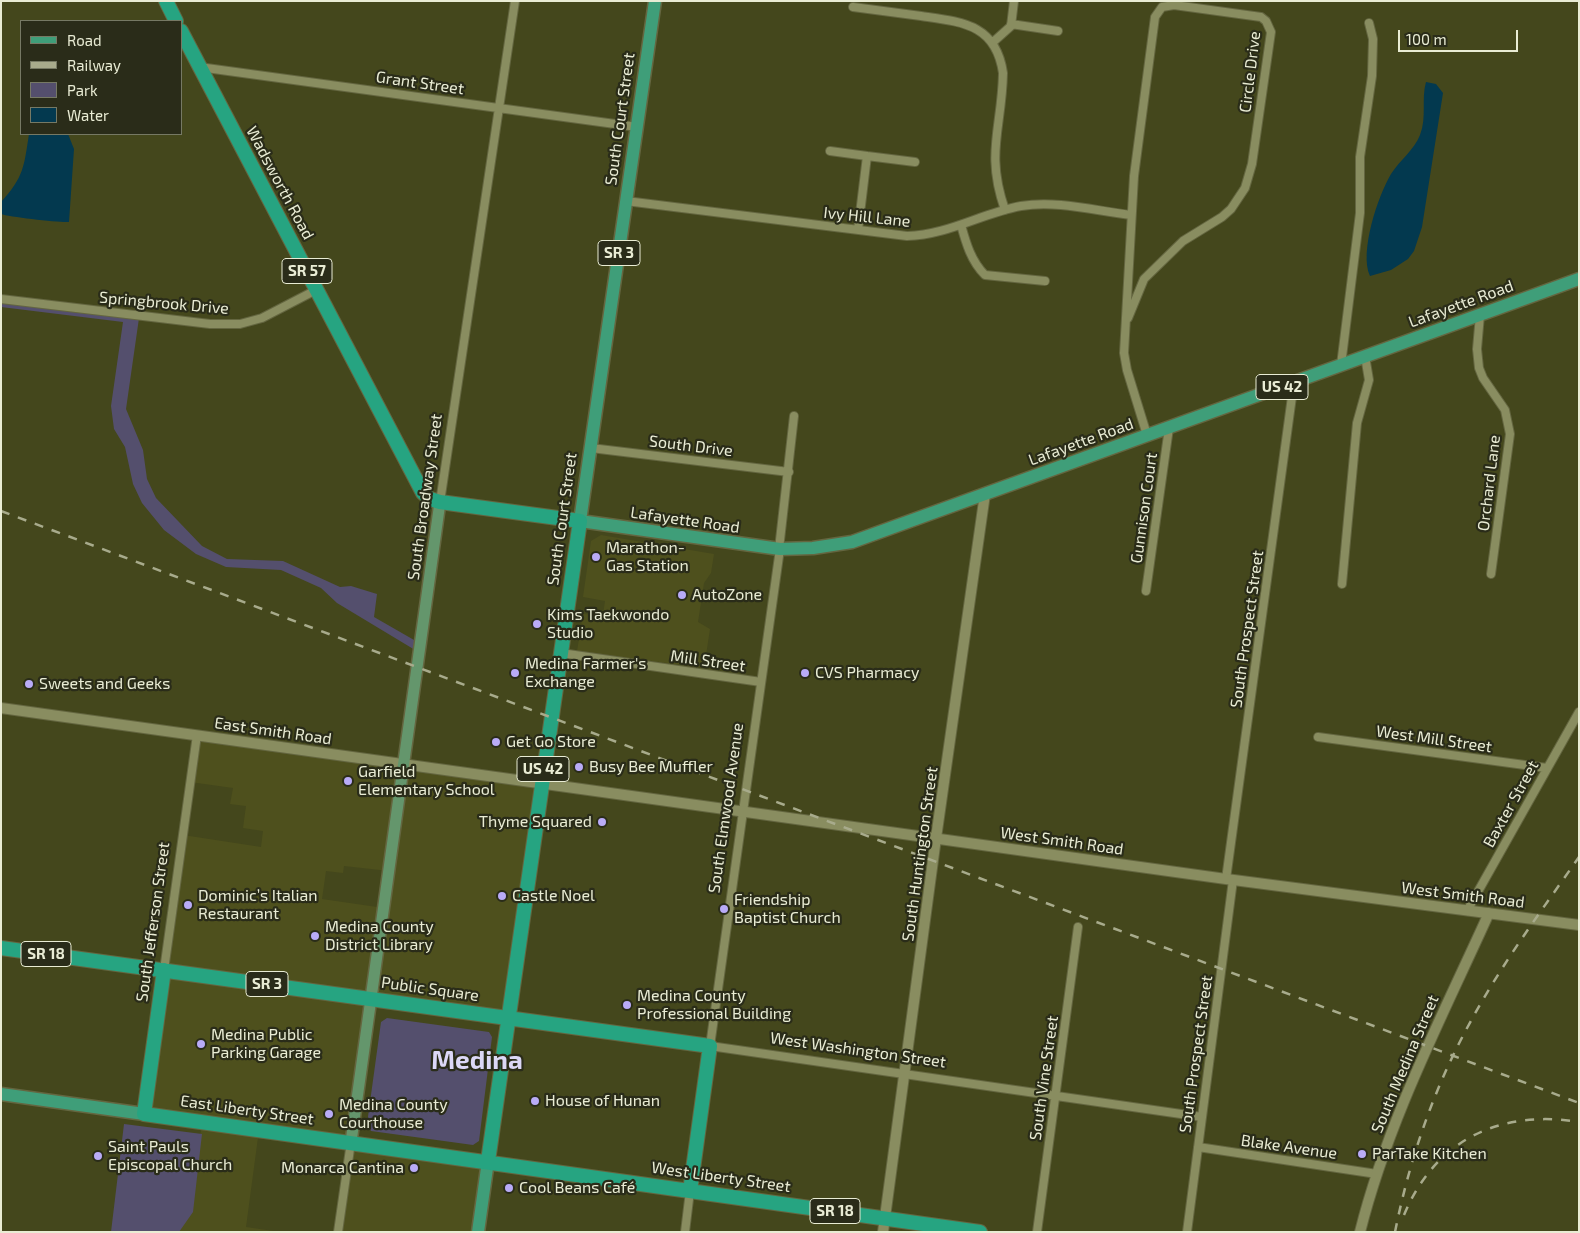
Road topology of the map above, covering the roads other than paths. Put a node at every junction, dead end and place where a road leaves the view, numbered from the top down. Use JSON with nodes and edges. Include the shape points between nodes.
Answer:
{"nodes":[{"id":1,"x":166,"y":1,"type":"edge"},
{"id":2,"x":515,"y":1,"type":"edge"},
{"id":3,"x":655,"y":1,"type":"edge"},
{"id":4,"x":1014,"y":1,"type":"edge"},
{"id":5,"x":1189,"y":4,"type":"edge"},
{"id":6,"x":853,"y":7,"type":"dead end"},
{"id":7,"x":176,"y":20,"type":"edge"},
{"id":8,"x":1369,"y":23,"type":"dead end"},
{"id":9,"x":1011,"y":24,"type":"junction"},
{"id":10,"x":1058,"y":31,"type":"dead end"},
{"id":11,"x":182,"y":33,"type":"edge"},
{"id":12,"x":992,"y":43,"type":"junction"},
{"id":13,"x":199,"y":67,"type":"junction"},
{"id":14,"x":500,"y":108,"type":"junction"},
{"id":15,"x":637,"y":127,"type":"junction"},
{"id":16,"x":830,"y":151,"type":"dead end"},
{"id":17,"x":867,"y":156,"type":"junction"},
{"id":18,"x":915,"y":162,"type":"dead end"},
{"id":19,"x":626,"y":201,"type":"junction"},
{"id":20,"x":1005,"y":210,"type":"junction"},
{"id":21,"x":1131,"y":215,"type":"junction"},
{"id":22,"x":961,"y":225,"type":"junction"},
{"id":23,"x":858,"y":230,"type":"junction"},
{"id":24,"x":1579,"y":279,"type":"edge"},
{"id":25,"x":1046,"y":281,"type":"dead end"},
{"id":26,"x":316,"y":290,"type":"junction"},
{"id":27,"x":1,"y":299,"type":"edge"},
{"id":28,"x":1480,"y":315,"type":"junction"},
{"id":29,"x":1128,"y":318,"type":"junction"},
{"id":30,"x":1366,"y":356,"type":"junction"},
{"id":31,"x":1341,"y":365,"type":"junction"},
{"id":32,"x":1294,"y":382,"type":"junction"},
{"id":33,"x":794,"y":416,"type":"dead end"},
{"id":34,"x":1170,"y":428,"type":"junction"},
{"id":35,"x":1147,"y":435,"type":"junction"},
{"id":36,"x":591,"y":448,"type":"junction"},
{"id":37,"x":789,"y":472,"type":"junction"},
{"id":38,"x":986,"y":494,"type":"junction"},
{"id":39,"x":440,"y":502,"type":"junction"},
{"id":40,"x":580,"y":521,"type":"junction"},
{"id":41,"x":780,"y":549,"type":"junction"},
{"id":42,"x":1491,"y":574,"type":"dead end"},
{"id":43,"x":1342,"y":584,"type":"dead end"},
{"id":44,"x":1146,"y":591,"type":"dead end"},
{"id":45,"x":561,"y":653,"type":"junction"},
{"id":46,"x":762,"y":682,"type":"junction"},
{"id":47,"x":1,"y":708,"type":"edge"},
{"id":48,"x":1579,"y":712,"type":"edge"},
{"id":49,"x":197,"y":735,"type":"junction"},
{"id":50,"x":1318,"y":737,"type":"dead end"},
{"id":51,"x":404,"y":764,"type":"junction"},
{"id":52,"x":1547,"y":768,"type":"junction"},
{"id":53,"x":541,"y":783,"type":"junction"},
{"id":54,"x":743,"y":811,"type":"junction"},
{"id":55,"x":936,"y":838,"type":"junction"},
{"id":56,"x":1230,"y":879,"type":"junction"},
{"id":57,"x":1467,"y":911,"type":"junction"},
{"id":58,"x":1489,"y":913,"type":"junction"},
{"id":59,"x":1577,"y":923,"type":"edge"},
{"id":60,"x":1078,"y":927,"type":"dead end"},
{"id":61,"x":1,"y":948,"type":"edge"},
{"id":62,"x":164,"y":970,"type":"junction"},
{"id":63,"x":371,"y":998,"type":"junction"},
{"id":64,"x":508,"y":1018,"type":"junction"},
{"id":65,"x":710,"y":1046,"type":"junction"},
{"id":66,"x":904,"y":1074,"type":"junction"},
{"id":67,"x":1,"y":1094,"type":"edge"},
{"id":68,"x":1055,"y":1096,"type":"junction"},
{"id":69,"x":144,"y":1114,"type":"junction"},
{"id":70,"x":1202,"y":1117,"type":"junction"},
{"id":71,"x":351,"y":1142,"type":"junction"},
{"id":72,"x":1198,"y":1147,"type":"junction"},
{"id":73,"x":488,"y":1161,"type":"junction"},
{"id":74,"x":1377,"y":1174,"type":"junction"},
{"id":75,"x":690,"y":1191,"type":"junction"},
{"id":76,"x":884,"y":1225,"type":"edge"},
{"id":77,"x":338,"y":1232,"type":"edge"},
{"id":78,"x":478,"y":1232,"type":"edge"},
{"id":79,"x":685,"y":1232,"type":"edge"},
{"id":80,"x":980,"y":1232,"type":"edge"},
{"id":81,"x":1037,"y":1232,"type":"edge"},
{"id":82,"x":1187,"y":1232,"type":"edge"},
{"id":83,"x":1360,"y":1232,"type":"edge"}],
"edges":[{"from":1,"to":7,"type":"highway"},
{"from":2,"to":14,"type":"street","name":"South Broadway Street"},
{"from":3,"to":15,"type":"main road","name":"South Court Street","number":"SR 3"},
{"from":4,"to":9,"type":"street"},
{"from":5,"to":21,"type":"street","name":"Circle Drive","via":[[1167,5],[1155,17]]},
{"from":5,"to":29,"type":"street","name":"Circle Drive","via":[[1261,17],[1270,26],[1252,164],[1245,188],[1231,209],[1183,241],[1144,279]]},
{"from":6,"to":12,"type":"street","via":[[961,22],[979,30]]},
{"from":8,"to":31,"type":"street","via":[[1373,39],[1372,76],[1360,157],[1360,214]]},
{"from":9,"to":10,"type":"street"},
{"from":9,"to":12,"type":"street"},
{"from":11,"to":13,"type":"highway","name":"Wadsworth Road","number":"SR 57"},
{"from":12,"to":20,"type":"street","via":[[999,53],[1003,73],[994,144],[994,172]]},
{"from":13,"to":14,"type":"street","name":"Grant Street"},
{"from":13,"to":26,"type":"highway","name":"Wadsworth Road","number":"SR 57"},
{"from":14,"to":15,"type":"street","name":"Grant Street"},
{"from":14,"to":39,"type":"street","name":"South Broadway Street"},
{"from":15,"to":19,"type":"main road","name":"South Court Street","number":"SR 3"},
{"from":16,"to":17,"type":"street"},
{"from":17,"to":18,"type":"street"},
{"from":17,"to":23,"type":"street"},
{"from":19,"to":23,"type":"street","name":"Ivy Hill Lane"},
{"from":19,"to":36,"type":"main road","name":"South Court Street","number":"SR 3"},
{"from":20,"to":21,"type":"street","name":"Ivy Hill Lane","via":[[1045,204]]},
{"from":20,"to":22,"type":"street","name":"Ivy Hill Lane"},
{"from":21,"to":29,"type":"street","name":"Circle Drive"},
{"from":22,"to":23,"type":"street","name":"Ivy Hill Lane","via":[[922,236]]},
{"from":22,"to":25,"type":"street","via":[[968,249],[985,275]]},
{"from":24,"to":28,"type":"main road","name":"Lafayette Road","number":"US 42"},
{"from":26,"to":27,"type":"street","name":"Springbrook Drive","via":[[262,318],[240,324],[201,323]]},
{"from":26,"to":39,"type":"highway","name":"Wadsworth Road","number":"SR 57","via":[[423,493]]},
{"from":28,"to":30,"type":"main road","name":"Lafayette Road","number":"US 42"},
{"from":28,"to":42,"type":"street","name":"Orchard Lane","via":[[1479,368],[1505,410],[1510,434]]},
{"from":29,"to":35,"type":"street","name":"Circle Drive","via":[[1125,362]]},
{"from":30,"to":31,"type":"main road","name":"Lafayette Road","number":"US 42"},
{"from":30,"to":43,"type":"street","via":[[1369,380],[1357,423]]},
{"from":31,"to":32,"type":"main road","name":"Lafayette Road","number":"US 42"},
{"from":32,"to":34,"type":"main road","name":"Lafayette Road","number":"US 42"},
{"from":32,"to":56,"type":"street","name":"South Prospect Street"},
{"from":33,"to":37,"type":"street","name":"South Elmwood Avenue"},
{"from":34,"to":35,"type":"main road","name":"Lafayette Road","number":"US 42"},
{"from":34,"to":44,"type":"street","name":"Gunnison Court"},
{"from":35,"to":38,"type":"main road","name":"Lafayette Road","number":"US 42"},
{"from":36,"to":37,"type":"street","name":"South Drive"},
{"from":36,"to":40,"type":"main road","name":"South Court Street","number":"SR 3"},
{"from":37,"to":41,"type":"street","name":"South Elmwood Avenue"},
{"from":38,"to":41,"type":"main road","name":"Lafayette Road","number":"US 42","via":[[852,542]]},
{"from":38,"to":55,"type":"street","name":"South Huntington Street"},
{"from":39,"to":40,"type":"highway"},
{"from":39,"to":51,"type":"main road","name":"South Broadway Street"},
{"from":40,"to":41,"type":"main road","name":"Lafayette Road","number":"US 42"},
{"from":40,"to":45,"type":"highway","name":"South Court Street","number":"US 42"},
{"from":41,"to":46,"type":"street","name":"South Elmwood Avenue"},
{"from":45,"to":46,"type":"street","name":"Mill Street"},
{"from":45,"to":53,"type":"highway","name":"South Court Street","number":"US 42"},
{"from":46,"to":54,"type":"street","name":"South Elmwood Avenue"},
{"from":47,"to":49,"type":"street","name":"East Smith Road"},
{"from":48,"to":52,"type":"street","name":"Baxter Street"},
{"from":49,"to":51,"type":"street","name":"East Smith Road"},
{"from":49,"to":62,"type":"street","name":"South Jefferson Street"},
{"from":50,"to":52,"type":"street","name":"West Mill Street"},
{"from":51,"to":53,"type":"street","name":"East Smith Road"},
{"from":51,"to":63,"type":"main road","name":"South Broadway Street"},
{"from":52,"to":57,"type":"street","name":"Baxter Street"},
{"from":53,"to":54,"type":"street","name":"West Smith Road"},
{"from":53,"to":64,"type":"highway","name":"South Court Street","number":"US 42"},
{"from":54,"to":55,"type":"street","name":"West Smith Road"},
{"from":54,"to":65,"type":"street","name":"South Elmwood Avenue"},
{"from":55,"to":56,"type":"street","name":"West Smith Road"},
{"from":55,"to":66,"type":"street","name":"South Huntington Street"},
{"from":56,"to":57,"type":"street","name":"West Smith Road"},
{"from":56,"to":70,"type":"street","name":"South Prospect Street"},
{"from":57,"to":58,"type":"street","name":"West Smith Road"},
{"from":58,"to":59,"type":"street","name":"West Smith Road"},
{"from":58,"to":74,"type":"street","name":"South Medina Street","via":[[1416,1072]]},
{"from":60,"to":68,"type":"street","name":"South Vine Street"},
{"from":61,"to":62,"type":"highway","number":"SR 18"},
{"from":62,"to":63,"type":"highway","number":"SR 3"},
{"from":62,"to":69,"type":"highway","name":"South Jefferson Street"},
{"from":63,"to":64,"type":"highway","name":"Public Square","number":"SR 3"},
{"from":63,"to":71,"type":"main road","name":"Public Square"},
{"from":64,"to":65,"type":"highway","name":"West Washington Street"},
{"from":64,"to":73,"type":"highway","name":"South Court Street","number":"US 42"},
{"from":65,"to":66,"type":"street","name":"West Washington Street"},
{"from":65,"to":75,"type":"highway","name":"South Elmwood Avenue"},
{"from":66,"to":68,"type":"street","name":"West Washington Street"},
{"from":66,"to":76,"type":"street","name":"South Huntington Street"},
{"from":67,"to":69,"type":"main road","name":"East Liberty Street"},
{"from":68,"to":70,"type":"street","name":"West Washington Street"},
{"from":68,"to":81,"type":"street","name":"South Vine Street"},
{"from":69,"to":71,"type":"highway","name":"East Liberty Street"},
{"from":70,"to":72,"type":"street","name":"South Prospect Street"},
{"from":71,"to":73,"type":"highway","name":"East Liberty Street"},
{"from":71,"to":77,"type":"street"},
{"from":72,"to":74,"type":"street","name":"Blake Avenue"},
{"from":72,"to":82,"type":"street","name":"South Prospect Street"},
{"from":73,"to":75,"type":"highway","name":"West Liberty Street","number":"SR 18"},
{"from":73,"to":78,"type":"main road","number":"US 42"},
{"from":74,"to":83,"type":"street","name":"South Medina Street"},
{"from":75,"to":76,"type":"highway","name":"West Liberty Street","number":"SR 18"},
{"from":75,"to":79,"type":"street"},
{"from":76,"to":80,"type":"highway","name":"West Liberty Street","number":"SR 18"}]}
